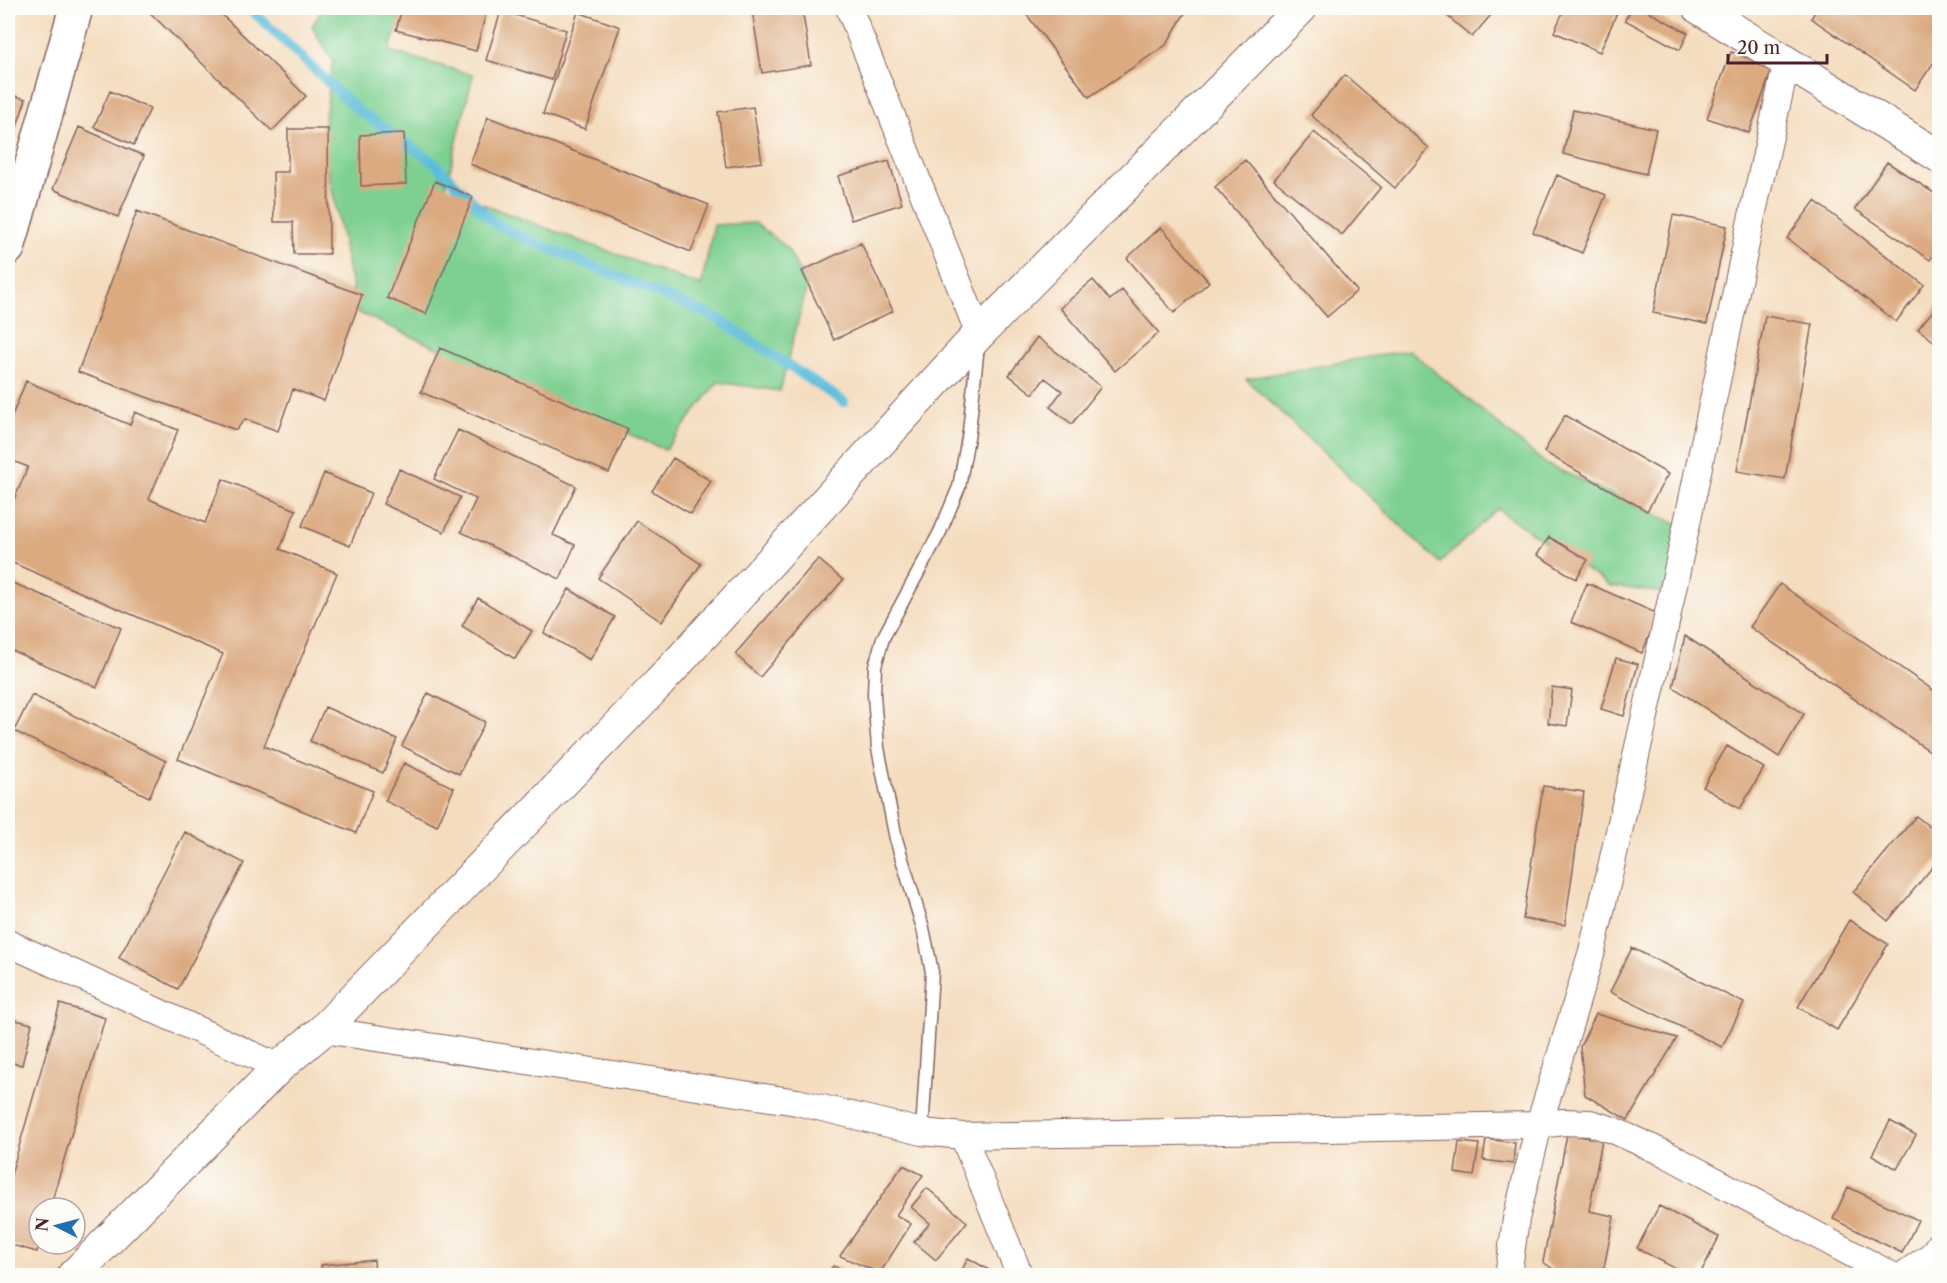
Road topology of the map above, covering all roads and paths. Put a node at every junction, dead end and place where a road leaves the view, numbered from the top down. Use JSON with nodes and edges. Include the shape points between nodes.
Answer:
{"nodes":[{"id":1,"x":76,"y":8,"type":"edge"},
{"id":2,"x":849,"y":8,"type":"edge"},
{"id":3,"x":1301,"y":8,"type":"edge"},
{"id":4,"x":1700,"y":8,"type":"edge"},
{"id":5,"x":1787,"y":61,"type":"junction"},
{"id":6,"x":1940,"y":157,"type":"edge"},
{"id":7,"x":8,"y":248,"type":"edge"},
{"id":8,"x":979,"y":334,"type":"junction"},
{"id":9,"x":8,"y":943,"type":"edge"},
{"id":10,"x":323,"y":1030,"type":"junction"},
{"id":11,"x":279,"y":1067,"type":"junction"},
{"id":12,"x":1539,"y":1125,"type":"junction"},
{"id":13,"x":922,"y":1132,"type":"junction"},
{"id":14,"x":963,"y":1136,"type":"junction"},
{"id":15,"x":1940,"y":1243,"type":"edge"},
{"id":16,"x":73,"y":1275,"type":"edge"},
{"id":17,"x":1020,"y":1275,"type":"edge"},
{"id":18,"x":1508,"y":1275,"type":"edge"},
{"id":19,"x":1893,"y":1275,"type":"edge"},
{"id":20,"x":1902,"y":1275,"type":"edge"}],
"edges":[{"from":1,"to":7,"type":"main road"},
{"from":2,"to":8,"type":"street"},
{"from":3,"to":8,"type":"street"},
{"from":4,"to":5,"type":"street"},
{"from":5,"to":6,"type":"street"},
{"from":5,"to":12,"type":"street","via":[[1592,951]]},
{"from":8,"to":10,"type":"street","via":[[659,683]]},
{"from":8,"to":13,"type":"lane","via":[[959,487],[940,532],[883,638],[875,666],[878,748],[896,839],[932,972]]},
{"from":9,"to":11,"type":"street"},
{"from":10,"to":11,"type":"street"},
{"from":10,"to":13,"type":"street","via":[[797,1102]]},
{"from":11,"to":16,"type":"street"},
{"from":12,"to":14,"type":"street"},
{"from":12,"to":18,"type":"street","via":[[1516,1219]]},
{"from":12,"to":19,"type":"street","via":[[1590,1123],[1613,1130],[1668,1155]]},
{"from":13,"to":14,"type":"street"},
{"from":14,"to":17,"type":"street"},
{"from":15,"to":20,"type":"street","via":[[1932,1255]]}]}
